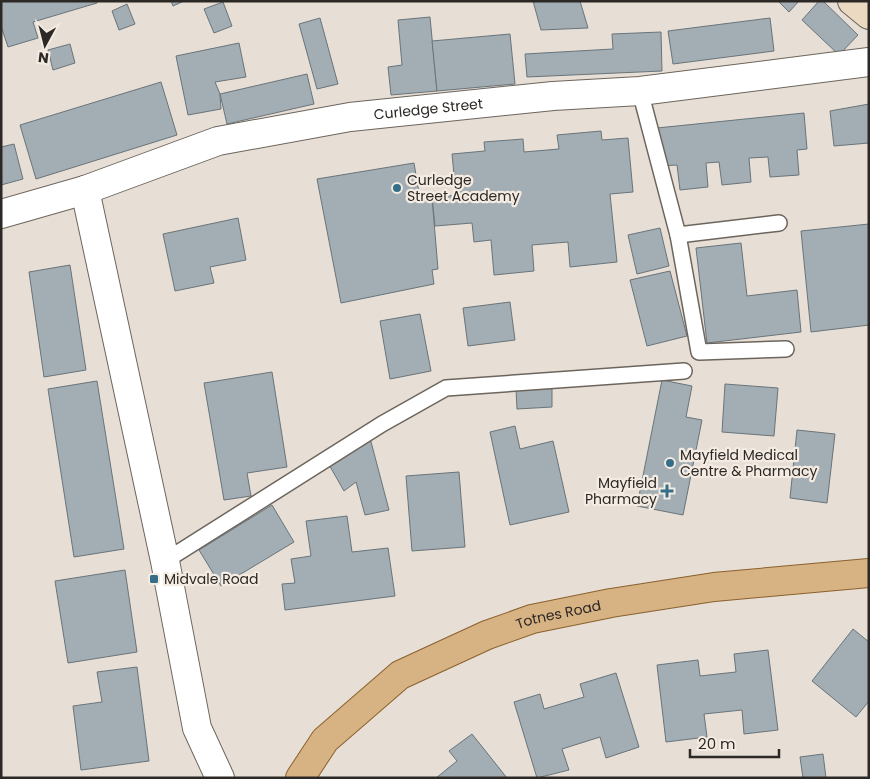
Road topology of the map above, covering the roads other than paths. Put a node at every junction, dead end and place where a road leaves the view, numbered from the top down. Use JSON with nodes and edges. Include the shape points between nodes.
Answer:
{"nodes":[{"id":1,"x":852,"y":1,"type":"edge"},
{"id":2,"x":869,"y":15,"type":"edge"},
{"id":3,"x":869,"y":62,"type":"edge"},
{"id":4,"x":640,"y":91,"type":"junction"},
{"id":5,"x":85,"y":190,"type":"junction"},
{"id":6,"x":1,"y":214,"type":"edge"},
{"id":7,"x":779,"y":224,"type":"dead end"},
{"id":8,"x":678,"y":235,"type":"junction"},
{"id":9,"x":786,"y":349,"type":"dead end"},
{"id":10,"x":684,"y":371,"type":"dead end"},
{"id":11,"x":165,"y":561,"type":"junction"},
{"id":12,"x":869,"y":573,"type":"edge"},
{"id":13,"x":220,"y":778,"type":"edge"},
{"id":14,"x":300,"y":778,"type":"edge"}],
"edges":[{"from":1,"to":2,"type":"street"},
{"from":3,"to":4,"type":"street","name":"Curledge Street"},
{"from":4,"to":5,"type":"street","name":"Curledge Street","via":[[553,96],[350,117],[218,141]]},
{"from":4,"to":8,"type":"lane"},
{"from":5,"to":6,"type":"street","name":"Curledge Street"},
{"from":5,"to":11,"type":"street"},
{"from":7,"to":8,"type":"lane"},
{"from":8,"to":9,"type":"lane","via":[[699,352]]},
{"from":10,"to":11,"type":"lane","via":[[446,388],[382,424]]},
{"from":11,"to":13,"type":"street","via":[[197,728]]},
{"from":12,"to":14,"type":"main road","name":"Totnes Road","via":[[714,587],[611,603],[514,625],[400,676],[325,740]]}]}
